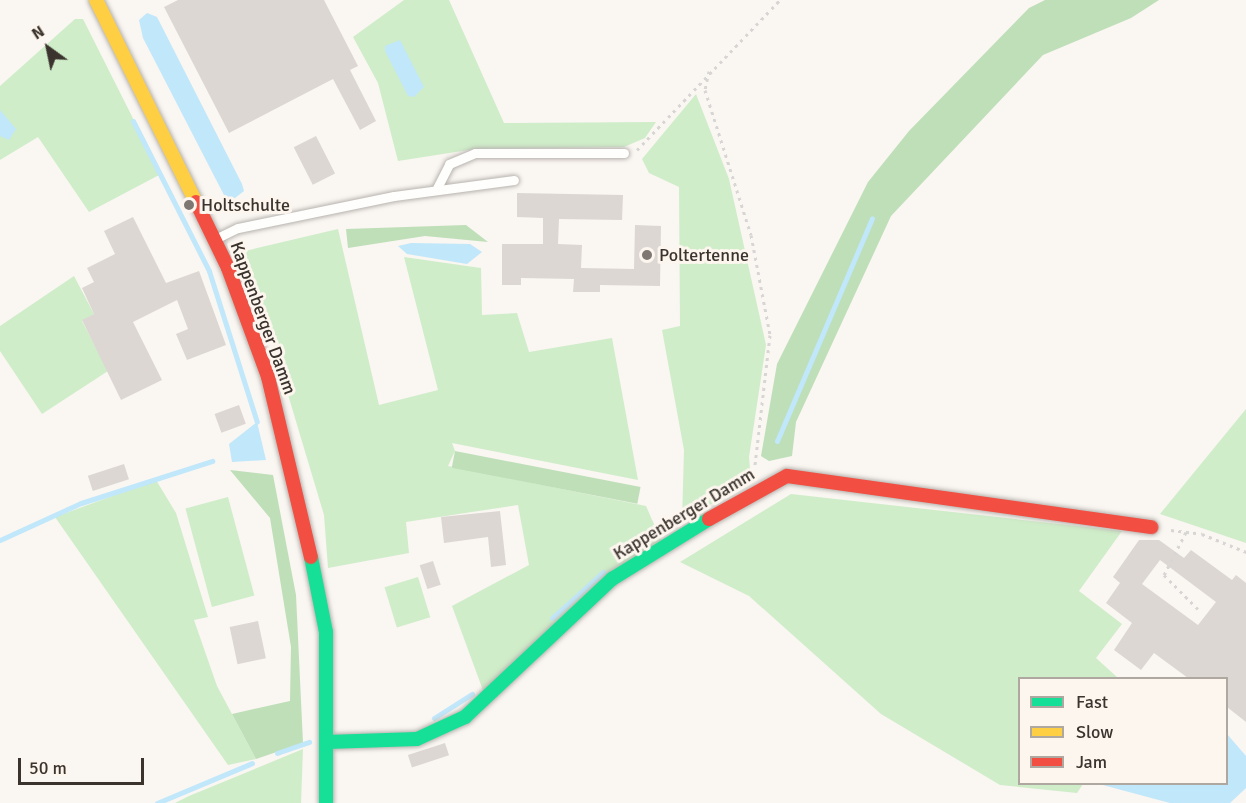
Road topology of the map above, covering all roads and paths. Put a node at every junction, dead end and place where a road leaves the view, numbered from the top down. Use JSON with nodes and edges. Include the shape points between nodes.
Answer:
{"nodes":[{"id":1,"x":96,"y":0,"type":"edge"},
{"id":2,"x":780,"y":0,"type":"edge"},
{"id":3,"x":709,"y":71,"type":"junction"},
{"id":4,"x":624,"y":153,"type":"joint"},
{"id":5,"x":514,"y":180,"type":"dead end"},
{"id":6,"x":436,"y":189,"type":"junction"},
{"id":7,"x":215,"y":239,"type":"junction"},
{"id":8,"x":762,"y":486,"type":"junction"},
{"id":9,"x":1151,"y":527,"type":"joint"},
{"id":10,"x":1186,"y":532,"type":"junction"},
{"id":11,"x":1246,"y":552,"type":"edge"},
{"id":12,"x":1198,"y":609,"type":"dead end"},
{"id":13,"x":327,"y":742,"type":"junction"},
{"id":14,"x":326,"y":803,"type":"edge"}],
"edges":[{"from":1,"to":7,"type":"street","name":"Kappenberger Damm"},
{"from":2,"to":3,"type":"path"},
{"from":3,"to":4,"type":"path","via":[[647,142]]},
{"from":3,"to":8,"type":"path","via":[[705,90],[751,235],[770,335],[755,434]]},
{"from":4,"to":6,"type":"lane","via":[[475,153],[449,164]]},
{"from":5,"to":6,"type":"lane"},
{"from":6,"to":7,"type":"lane","via":[[238,228]]},
{"from":7,"to":13,"type":"street","name":"Kappenberger Damm","via":[[268,377],[318,577],[326,632]]},
{"from":8,"to":9,"type":"street","name":"Kappenberger Damm","via":[[787,477],[813,476]]},
{"from":8,"to":13,"type":"street","name":"Kappenberger Damm","via":[[612,579],[465,717],[417,739]]},
{"from":9,"to":10,"type":"path"},
{"from":10,"to":11,"type":"path"},
{"from":10,"to":12,"type":"path","via":[[1164,575]]},
{"from":13,"to":14,"type":"street","name":"Kappenberger Damm"}]}
